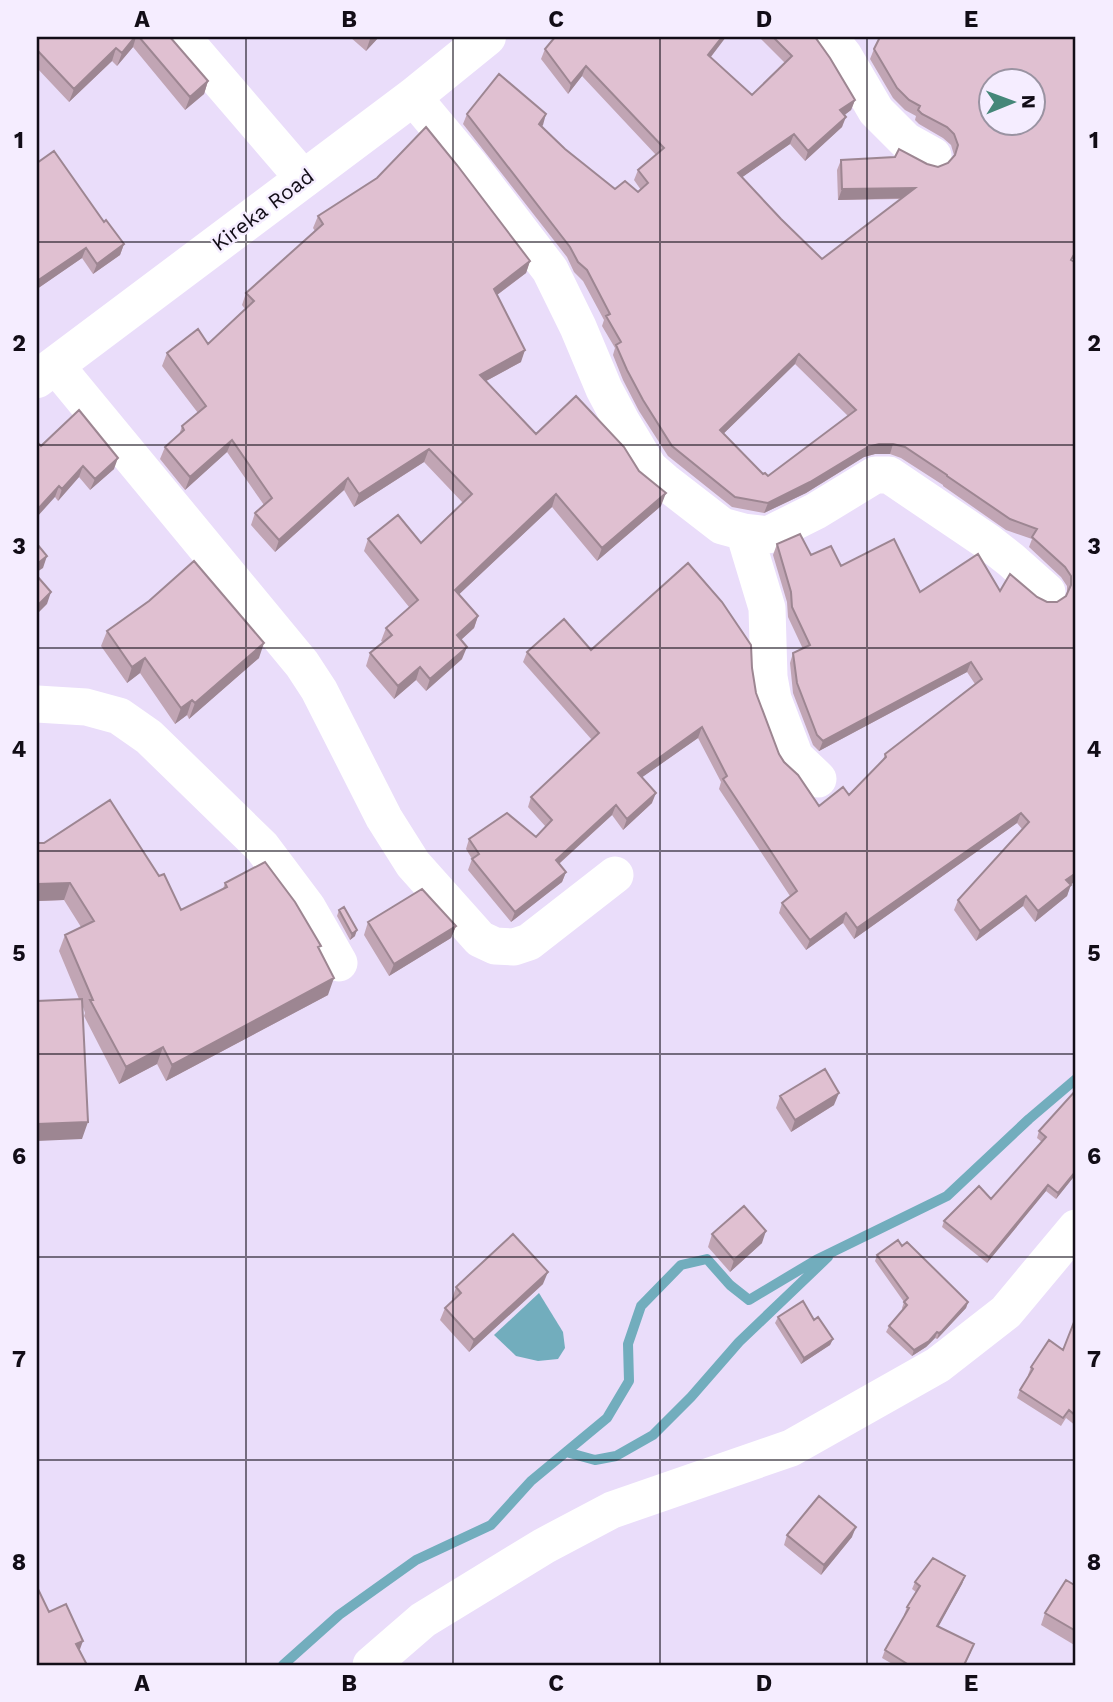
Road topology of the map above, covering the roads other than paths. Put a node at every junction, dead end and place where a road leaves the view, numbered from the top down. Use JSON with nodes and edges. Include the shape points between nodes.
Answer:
{"nodes":[{"id":1,"x":182,"y":37,"type":"edge"},
{"id":2,"x":487,"y":37,"type":"edge"},
{"id":3,"x":829,"y":37,"type":"edge"},
{"id":4,"x":413,"y":97,"type":"junction"},
{"id":5,"x":933,"y":156,"type":"dead end"},
{"id":6,"x":304,"y":179,"type":"junction"},
{"id":7,"x":46,"y":372,"type":"edge"},
{"id":8,"x":744,"y":532,"type":"junction"},
{"id":9,"x":1047,"y":592,"type":"dead end"},
{"id":10,"x":37,"y":704,"type":"edge"},
{"id":11,"x":818,"y":779,"type":"dead end"},
{"id":12,"x":615,"y":875,"type":"dead end"},
{"id":13,"x":339,"y":963,"type":"dead end"},
{"id":14,"x":1076,"y":1228,"type":"edge"},
{"id":15,"x":371,"y":1665,"type":"edge"}],
"edges":[{"from":1,"to":6,"type":"street"},
{"from":2,"to":4,"type":"main road","name":"Kireka Road"},
{"from":3,"to":5,"type":"street","via":[[876,111],[906,141]]},
{"from":4,"to":6,"type":"main road","name":"Kireka Road"},
{"from":4,"to":8,"type":"street","via":[[550,270],[604,388],[649,468],[722,526]]},
{"from":6,"to":7,"type":"main road","name":"Kireka Road"},
{"from":7,"to":12,"type":"street","via":[[302,664],[413,864],[480,939],[495,946],[529,942]]},
{"from":8,"to":9,"type":"street","via":[[768,535],[875,475],[888,475],[988,542]]},
{"from":8,"to":11,"type":"street","via":[[767,608],[773,699],[795,757]]},
{"from":10,"to":13,"type":"street","via":[[86,707],[119,716],[149,737],[262,848],[307,907]]},
{"from":14,"to":15,"type":"street","via":[[1006,1312],[938,1365],[791,1448],[612,1510],[423,1620]]}]}
